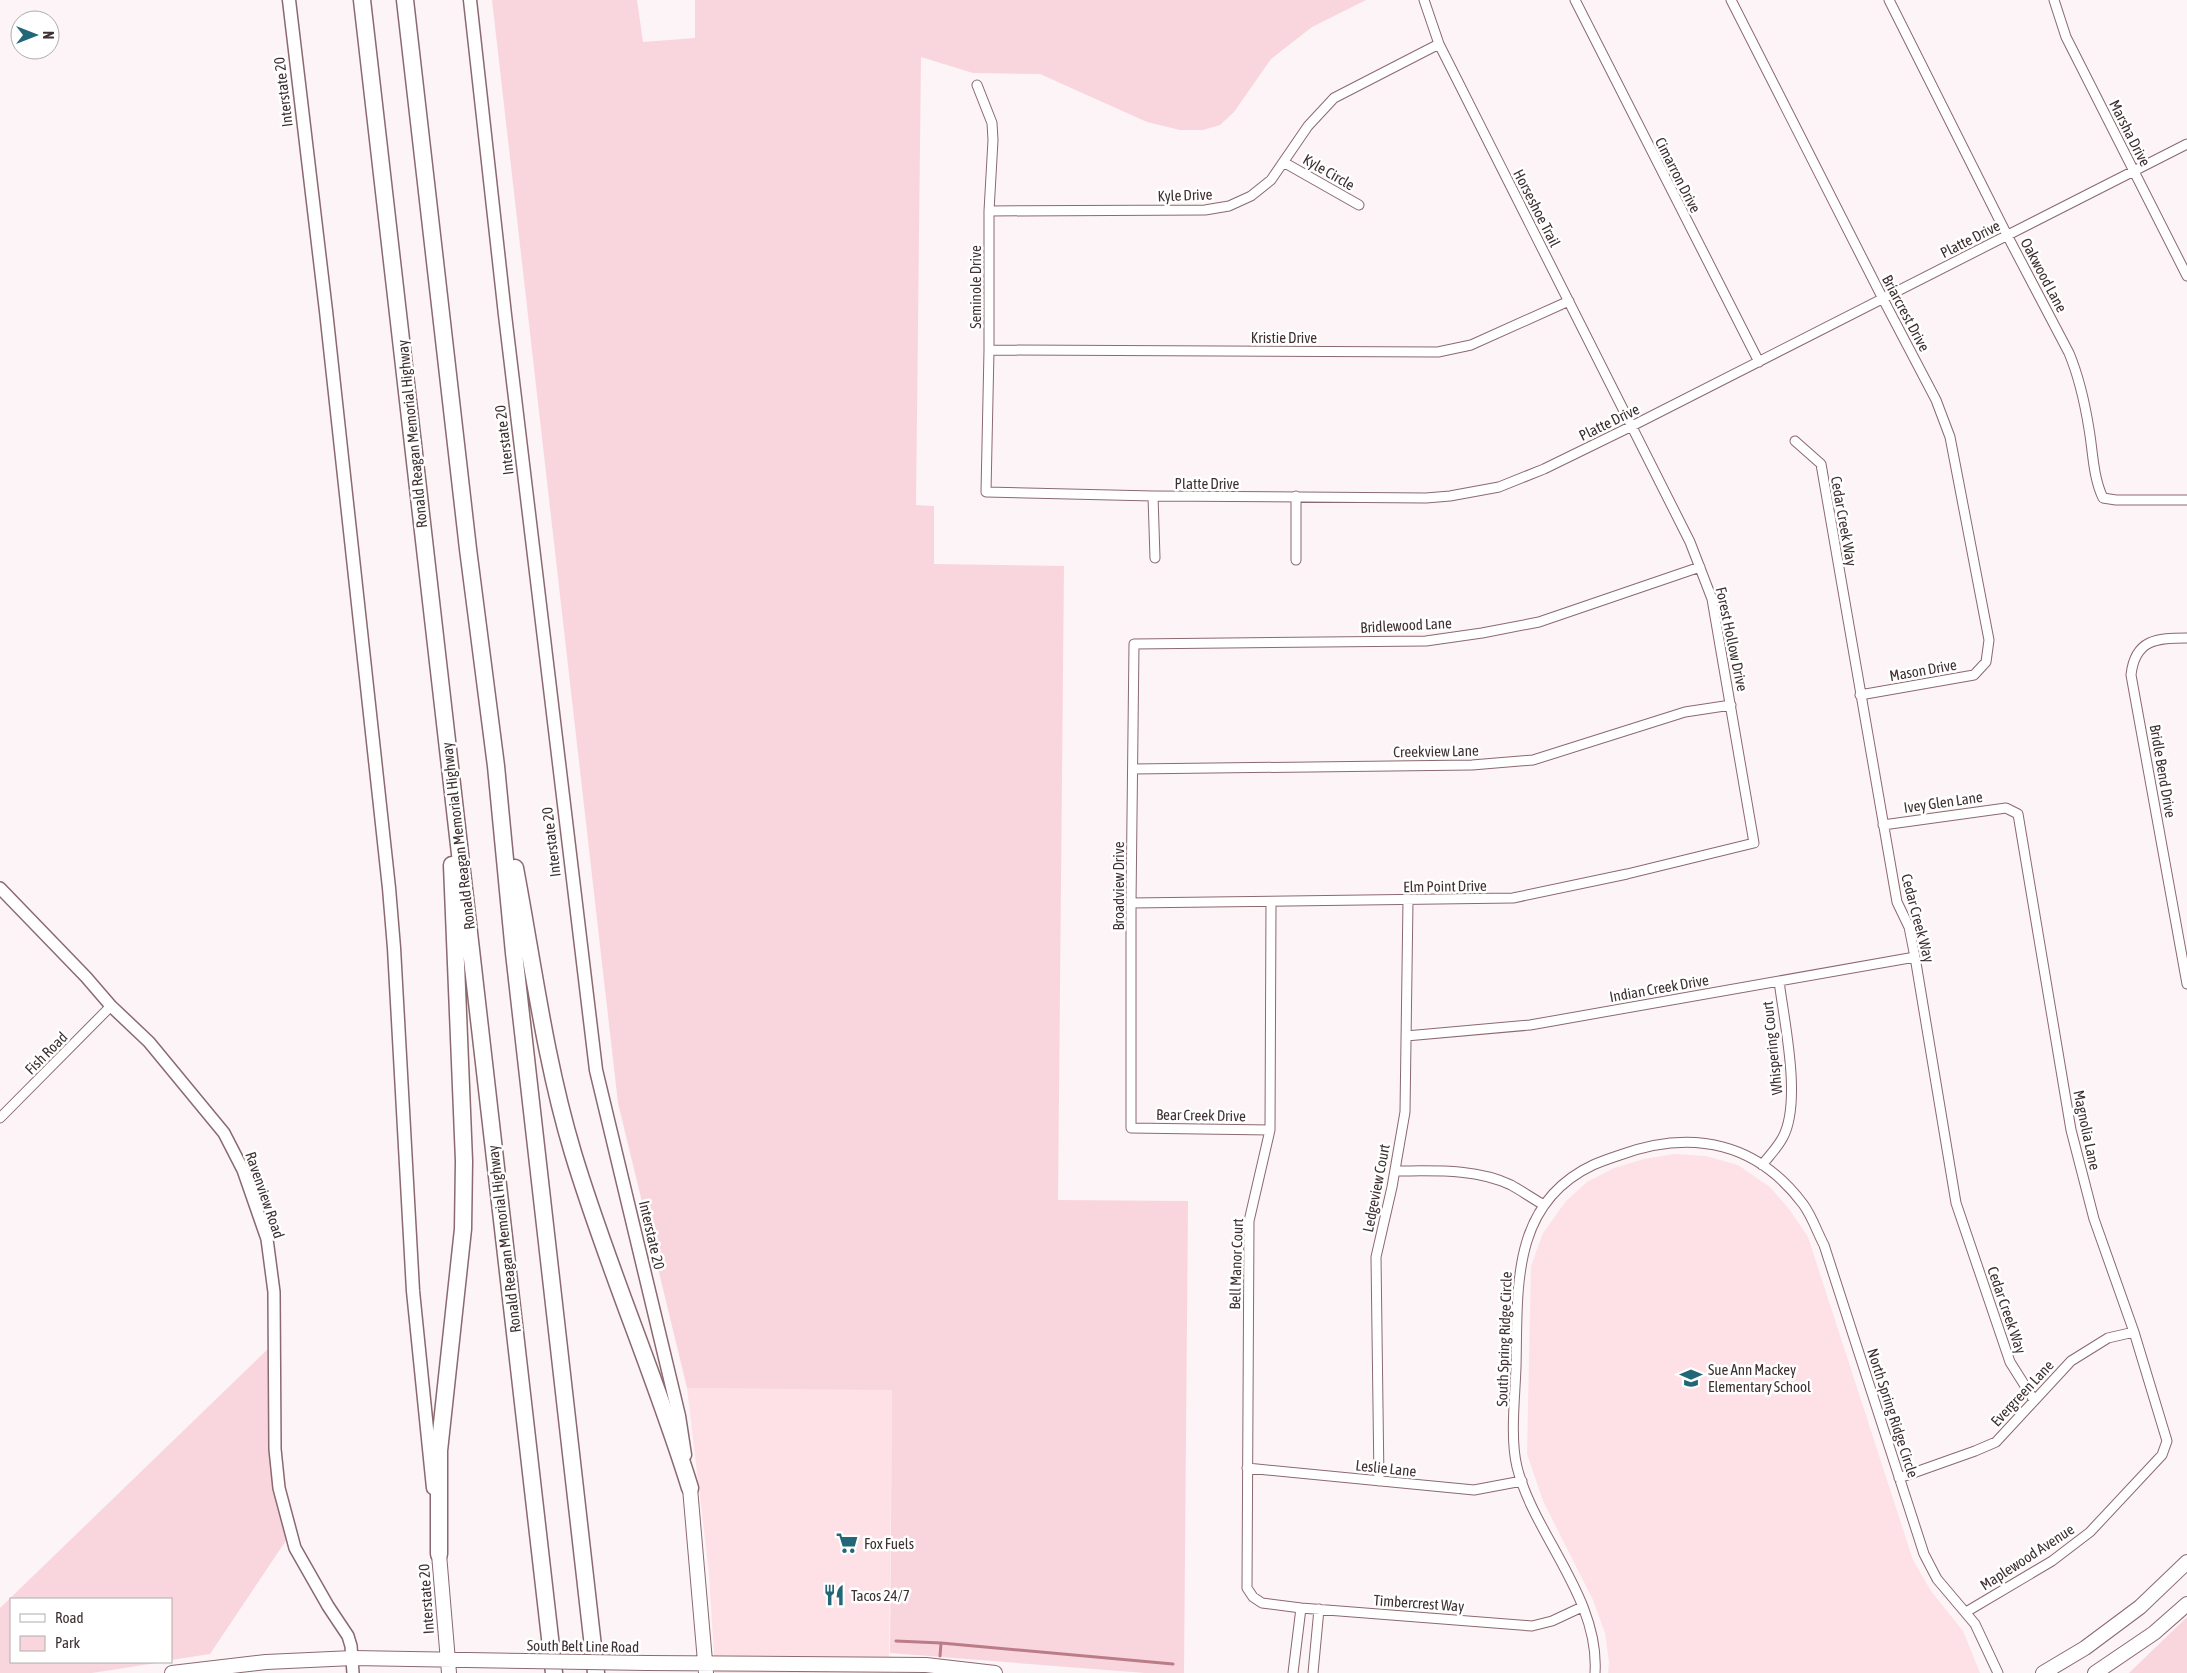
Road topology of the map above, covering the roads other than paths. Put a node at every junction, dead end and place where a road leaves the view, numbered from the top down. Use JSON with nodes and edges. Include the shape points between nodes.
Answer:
{"nodes":[{"id":1,"x":289,"y":0,"type":"edge"},
{"id":2,"x":362,"y":0,"type":"edge"},
{"id":3,"x":405,"y":0,"type":"edge"},
{"id":4,"x":470,"y":0,"type":"edge"},
{"id":5,"x":1424,"y":0,"type":"edge"},
{"id":6,"x":1575,"y":0,"type":"edge"},
{"id":7,"x":1731,"y":0,"type":"edge"},
{"id":8,"x":1889,"y":0,"type":"edge"},
{"id":9,"x":2054,"y":0,"type":"edge"},
{"id":10,"x":1439,"y":44,"type":"junction"},
{"id":11,"x":978,"y":85,"type":"dead end"},
{"id":12,"x":2187,"y":144,"type":"edge"},
{"id":13,"x":1285,"y":163,"type":"junction"},
{"id":14,"x":2134,"y":170,"type":"junction"},
{"id":15,"x":1359,"y":205,"type":"dead end"},
{"id":16,"x":989,"y":211,"type":"junction"},
{"id":17,"x":2007,"y":235,"type":"junction"},
{"id":18,"x":2187,"y":276,"type":"edge"},
{"id":19,"x":1883,"y":299,"type":"junction"},
{"id":20,"x":1569,"y":301,"type":"junction"},
{"id":21,"x":989,"y":350,"type":"junction"},
{"id":22,"x":1759,"y":362,"type":"junction"},
{"id":23,"x":1632,"y":426,"type":"junction"},
{"id":24,"x":1794,"y":441,"type":"dead end"},
{"id":25,"x":986,"y":492,"type":"joint"},
{"id":26,"x":1153,"y":496,"type":"junction"},
{"id":27,"x":1296,"y":496,"type":"junction"},
{"id":28,"x":2187,"y":500,"type":"edge"},
{"id":29,"x":1155,"y":558,"type":"dead end"},
{"id":30,"x":1296,"y":560,"type":"dead end"},
{"id":31,"x":1700,"y":566,"type":"junction"},
{"id":32,"x":2187,"y":638,"type":"edge"},
{"id":33,"x":1134,"y":644,"type":"joint"},
{"id":34,"x":1986,"y":662,"type":"joint"},
{"id":35,"x":1860,"y":695,"type":"junction"},
{"id":36,"x":1731,"y":705,"type":"junction"},
{"id":37,"x":445,"y":728,"type":"junction"},
{"id":38,"x":496,"y":766,"type":"junction"},
{"id":39,"x":1132,"y":769,"type":"junction"},
{"id":40,"x":2006,"y":808,"type":"joint"},
{"id":41,"x":1883,"y":824,"type":"junction"},
{"id":42,"x":1754,"y":843,"type":"joint"},
{"id":43,"x":0,"y":888,"type":"edge"},
{"id":44,"x":1408,"y":900,"type":"junction"},
{"id":45,"x":1271,"y":902,"type":"junction"},
{"id":46,"x":1131,"y":903,"type":"junction"},
{"id":47,"x":1915,"y":957,"type":"junction"},
{"id":48,"x":1779,"y":981,"type":"junction"},
{"id":49,"x":2187,"y":984,"type":"edge"},
{"id":50,"x":111,"y":1006,"type":"junction"},
{"id":51,"x":1406,"y":1036,"type":"junction"},
{"id":52,"x":0,"y":1118,"type":"edge"},
{"id":53,"x":1131,"y":1128,"type":"joint"},
{"id":54,"x":1270,"y":1130,"type":"junction"},
{"id":55,"x":1762,"y":1165,"type":"junction"},
{"id":56,"x":1395,"y":1171,"type":"junction"},
{"id":57,"x":1544,"y":1205,"type":"junction"},
{"id":58,"x":2134,"y":1332,"type":"junction"},
{"id":59,"x":2034,"y":1400,"type":"junction"},
{"id":60,"x":2162,"y":1455,"type":"joint"},
{"id":61,"x":1247,"y":1468,"type":"junction"},
{"id":62,"x":1899,"y":1478,"type":"junction"},
{"id":63,"x":1379,"y":1481,"type":"junction"},
{"id":64,"x":1522,"y":1481,"type":"junction"},
{"id":65,"x":690,"y":1488,"type":"junction"},
{"id":66,"x":439,"y":1554,"type":"junction"},
{"id":67,"x":2187,"y":1562,"type":"edge"},
{"id":68,"x":1253,"y":1597,"type":"joint"},
{"id":69,"x":2187,"y":1604,"type":"edge"},
{"id":70,"x":1582,"y":1607,"type":"junction"},
{"id":71,"x":1301,"y":1608,"type":"junction"},
{"id":72,"x":1320,"y":1609,"type":"junction"},
{"id":73,"x":1966,"y":1612,"type":"junction"},
{"id":74,"x":353,"y":1658,"type":"junction"},
{"id":75,"x":448,"y":1666,"type":"edge"},
{"id":76,"x":706,"y":1668,"type":"edge"},
{"id":77,"x":879,"y":1669,"type":"edge"},
{"id":78,"x":172,"y":1673,"type":"edge"},
{"id":79,"x":353,"y":1673,"type":"edge"},
{"id":80,"x":554,"y":1673,"type":"edge"},
{"id":81,"x":596,"y":1673,"type":"edge"},
{"id":82,"x":995,"y":1673,"type":"edge"},
{"id":83,"x":1293,"y":1673,"type":"edge"},
{"id":84,"x":1313,"y":1673,"type":"edge"},
{"id":85,"x":1595,"y":1673,"type":"edge"},
{"id":86,"x":1998,"y":1673,"type":"edge"},
{"id":87,"x":2043,"y":1673,"type":"edge"},
{"id":88,"x":2096,"y":1673,"type":"edge"}],
"edges":[{"from":1,"to":66,"type":"main road","name":"Interstate 20","via":[[389,888],[413,1291]]},
{"from":2,"to":37,"type":"highway","name":"Ronald Reagan Memorial Highway"},
{"from":3,"to":38,"type":"highway"},
{"from":4,"to":65,"type":"main road","name":"Interstate 20","via":[[596,1070],[679,1416]]},
{"from":5,"to":10,"type":"street","name":"Horseshoe Trail"},
{"from":6,"to":22,"type":"street","name":"Cimarron Drive"},
{"from":7,"to":19,"type":"street","name":"Briarcrest Drive"},
{"from":8,"to":17,"type":"street","name":"Oakwood Lane"},
{"from":9,"to":14,"type":"street","name":"Marsha Drive","via":[[2066,37]]},
{"from":10,"to":13,"type":"street","name":"Kyle Drive","via":[[1334,98],[1308,126]]},
{"from":10,"to":20,"type":"street","name":"Horseshoe Trail"},
{"from":11,"to":16,"type":"street","name":"Seminole Drive","via":[[992,123]]},
{"from":12,"to":14,"type":"street","name":"Platte Drive"},
{"from":13,"to":15,"type":"street","name":"Kyle Circle"},
{"from":13,"to":16,"type":"street","name":"Kyle Drive","via":[[1251,196],[1230,206],[1205,210]]},
{"from":14,"to":17,"type":"street","name":"Platte Drive"},
{"from":14,"to":18,"type":"street","name":"Marsha Drive"},
{"from":16,"to":21,"type":"street","name":"Seminole Drive"},
{"from":17,"to":19,"type":"street","name":"Platte Drive"},
{"from":17,"to":28,"type":"street","name":"Oakwood Lane","via":[[2076,370],[2098,488],[2103,498]]},
{"from":19,"to":22,"type":"street","name":"Platte Drive"},
{"from":19,"to":34,"type":"street","name":"Briarcrest Drive","via":[[1936,400],[1950,437],[1989,640]]},
{"from":20,"to":21,"type":"street","name":"Kristie Drive","via":[[1471,345],[1438,352]]},
{"from":20,"to":23,"type":"street","name":"Horseshoe Trail"},
{"from":21,"to":25,"type":"street","name":"Seminole Drive"},
{"from":22,"to":23,"type":"street","name":"Platte Drive"},
{"from":23,"to":27,"type":"street","name":"Platte Drive","via":[[1499,487],[1426,498]]},
{"from":23,"to":31,"type":"street","name":"Forest Hollow Drive"},
{"from":24,"to":35,"type":"street","name":"Cedar Creek Way","via":[[1821,464]]},
{"from":25,"to":26,"type":"street","name":"Platte Drive"},
{"from":26,"to":27,"type":"street","name":"Platte Drive"},
{"from":26,"to":29,"type":"street"},
{"from":27,"to":30,"type":"street"},
{"from":31,"to":33,"type":"street","name":"Bridlewood Lane","via":[[1539,622],[1436,640]]},
{"from":31,"to":36,"type":"street","name":"Forest Hollow Drive","via":[[1712,599]]},
{"from":32,"to":49,"type":"street","name":"Bridle Bend Drive","via":[[2156,639],[2146,644],[2133,663],[2131,675]]},
{"from":33,"to":39,"type":"street","name":"Broadview Drive"},
{"from":34,"to":35,"type":"street","name":"Mason Drive","via":[[1974,674]]},
{"from":35,"to":41,"type":"street","name":"Cedar Creek Way"},
{"from":36,"to":39,"type":"street","name":"Creekview Lane","via":[[1686,712],[1533,760],[1472,765]]},
{"from":36,"to":42,"type":"street","name":"Forest Hollow Drive"},
{"from":37,"to":66,"type":"highway","via":[[464,1161],[463,1229],[439,1451]]},
{"from":37,"to":80,"type":"highway","name":"Ronald Reagan Memorial Highway"},
{"from":38,"to":65,"type":"highway","via":[[556,1089],[573,1154]]},
{"from":38,"to":81,"type":"highway","via":[[514,953]]},
{"from":39,"to":46,"type":"street","name":"Broadview Drive"},
{"from":40,"to":41,"type":"street","name":"Ivey Glen Lane"},
{"from":40,"to":58,"type":"street","name":"Magnolia Lane","via":[[2018,814],[2071,1130],[2094,1218]]},
{"from":41,"to":47,"type":"street","name":"Cedar Creek Way","via":[[1897,902],[1909,927]]},
{"from":42,"to":44,"type":"street","name":"Elm Point Drive","via":[[1513,898]]},
{"from":43,"to":50,"type":"street","name":"Ravenview Road"},
{"from":44,"to":45,"type":"street","name":"Elm Point Drive"},
{"from":44,"to":51,"type":"street","name":"Ledgeview Court"},
{"from":45,"to":46,"type":"street","name":"Elm Point Drive"},
{"from":45,"to":54,"type":"street","name":"Bell Manor Court"},
{"from":46,"to":53,"type":"street","name":"Broadview Drive"},
{"from":47,"to":48,"type":"street","name":"Indian Creek Drive"},
{"from":47,"to":59,"type":"street","name":"Cedar Creek Way","via":[[1956,1203],[2010,1362]]},
{"from":48,"to":51,"type":"street","name":"Indian Creek Drive","via":[[1530,1025]]},
{"from":48,"to":55,"type":"street","name":"Whispering Court","via":[[1792,1089],[1790,1111],[1783,1136]]},
{"from":50,"to":52,"type":"street","name":"Fish Road"},
{"from":50,"to":74,"type":"street","name":"Ravenview Road","via":[[149,1042],[204,1105],[224,1133],[243,1170],[267,1239],[274,1292],[275,1450],[279,1488],[295,1548],[348,1636]]},
{"from":51,"to":56,"type":"street","name":"Ledgeview Court","via":[[1405,1112]]},
{"from":53,"to":54,"type":"street","name":"Bear Creek Drive"},
{"from":54,"to":61,"type":"street","name":"Bell Manor Court","via":[[1249,1221]]},
{"from":55,"to":57,"type":"street","name":"South Spring Ridge Circle","via":[[1745,1153],[1708,1143],[1671,1142],[1631,1151],[1592,1166],[1563,1184]]},
{"from":55,"to":62,"type":"street","name":"North Spring Ridge Circle","via":[[1775,1173],[1804,1205],[1824,1245]]},
{"from":56,"to":57,"type":"street","via":[[1482,1176],[1510,1185]]},
{"from":56,"to":63,"type":"street","name":"Ledgeview Court","via":[[1376,1256]]},
{"from":57,"to":64,"type":"street","name":"South Spring Ridge Circle","via":[[1532,1223],[1522,1252],[1518,1282],[1514,1434],[1516,1466]]},
{"from":58,"to":59,"type":"street","name":"Evergreen Lane","via":[[2108,1338],[2071,1361]]},
{"from":58,"to":60,"type":"street","name":"Magnolia Lane","via":[[2167,1441]]},
{"from":59,"to":62,"type":"street","name":"Evergreen Lane","via":[[1996,1442]]},
{"from":60,"to":73,"type":"street","name":"Maplewood Avenue","via":[[2090,1532],[2052,1561]]},
{"from":61,"to":63,"type":"street","name":"Leslie Lane"},
{"from":61,"to":68,"type":"street","name":"Bell Manor Court","via":[[1247,1588]]},
{"from":62,"to":73,"type":"street","name":"North Spring Ridge Circle","via":[[1924,1554],[1937,1579]]},
{"from":63,"to":64,"type":"street","name":"Leslie Lane","via":[[1474,1490]]},
{"from":64,"to":70,"type":"street","name":"South Spring Ridge Circle"},
{"from":65,"to":76,"type":"main road","name":"Interstate 20"},
{"from":66,"to":75,"type":"main road","name":"Interstate 20"},
{"from":67,"to":87,"type":"main road","via":[[2140,1607],[2085,1648]]},
{"from":68,"to":71,"type":"street","name":"Timbercrest Way","via":[[1262,1603]]},
{"from":69,"to":88,"type":"main road","via":[[2154,1633]]},
{"from":70,"to":72,"type":"street","name":"Timbercrest Way","via":[[1532,1626]]},
{"from":70,"to":85,"type":"street","name":"South Spring Ridge Circle","via":[[1591,1634]]},
{"from":71,"to":72,"type":"street","name":"Timbercrest Way"},
{"from":71,"to":83,"type":"street"},
{"from":72,"to":84,"type":"street"},
{"from":73,"to":86,"type":"street","name":"North Spring Ridge Circle"},
{"from":74,"to":75,"type":"main road","name":"South Belt Line Road"},
{"from":74,"to":78,"type":"main road","name":"South Belt Line Road","via":[[266,1662]]},
{"from":74,"to":79,"type":"street","name":"Ravenview Road"},
{"from":75,"to":76,"type":"main road","name":"South Belt Line Road","bridge":true,"via":[[487,1660],[647,1663]]},
{"from":76,"to":77,"type":"main road","name":"South Belt Line Road"},
{"from":77,"to":82,"type":"main road","name":"South Belt Line Road","via":[[926,1666]]}]}
